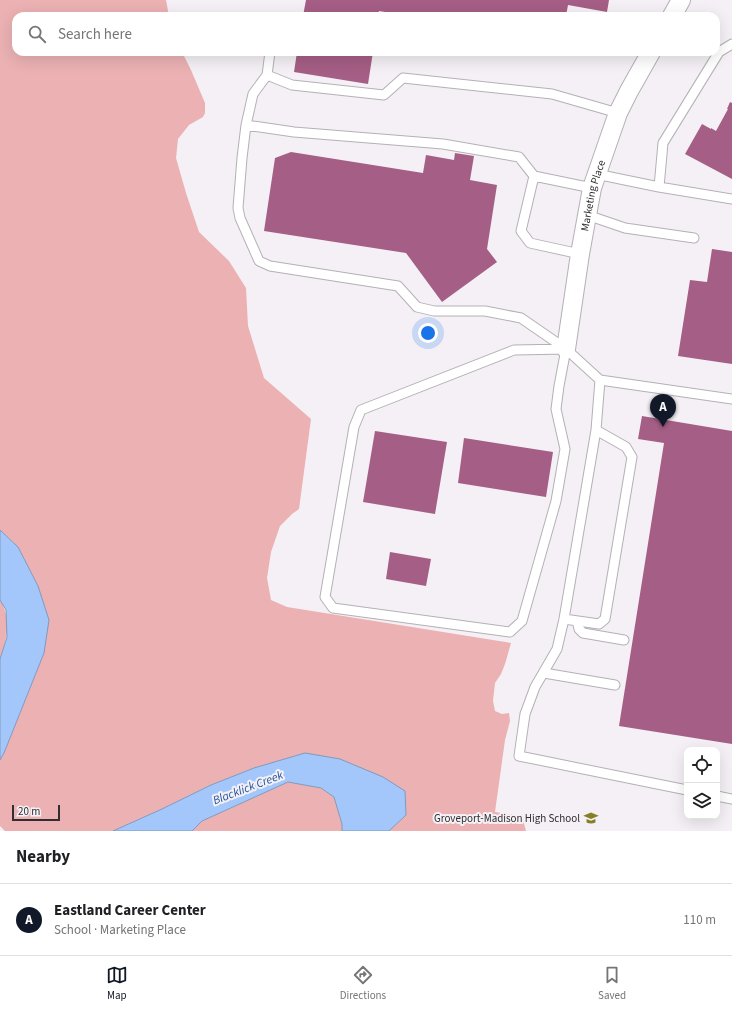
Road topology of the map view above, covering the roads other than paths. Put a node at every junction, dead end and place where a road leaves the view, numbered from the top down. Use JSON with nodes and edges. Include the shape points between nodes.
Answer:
{"nodes":[{"id":1,"x":681,"y":0,"type":"edge"},
{"id":2,"x":674,"y":12,"type":"edge"},
{"id":3,"x":732,"y":44,"type":"edge"},
{"id":4,"x":720,"y":51,"type":"edge"},
{"id":5,"x":269,"y":56,"type":"edge"},
{"id":6,"x":649,"y":56,"type":"edge"},
{"id":7,"x":717,"y":56,"type":"edge"},
{"id":8,"x":267,"y":75,"type":"junction"},
{"id":9,"x":618,"y":113,"type":"junction"},
{"id":10,"x":246,"y":125,"type":"junction"},
{"id":11,"x":534,"y":176,"type":"junction"},
{"id":12,"x":594,"y":181,"type":"junction"},
{"id":13,"x":659,"y":187,"type":"junction"},
{"id":14,"x":732,"y":199,"type":"edge"},
{"id":15,"x":587,"y":215,"type":"junction"},
{"id":16,"x":694,"y":238,"type":"dead end"},
{"id":17,"x":580,"y":254,"type":"junction"},
{"id":18,"x":566,"y":349,"type":"junction"},
{"id":19,"x":600,"y":380,"type":"junction"},
{"id":20,"x":732,"y":398,"type":"edge"},
{"id":21,"x":596,"y":430,"type":"junction"},
{"id":22,"x":564,"y":619,"type":"junction"},
{"id":23,"x":578,"y":621,"type":"junction"},
{"id":24,"x":624,"y":640,"type":"dead end"},
{"id":25,"x":544,"y":674,"type":"junction"},
{"id":26,"x":615,"y":685,"type":"dead end"},
{"id":27,"x":684,"y":789,"type":"edge"},
{"id":28,"x":720,"y":797,"type":"edge"},
{"id":29,"x":732,"y":800,"type":"edge"}],
"edges":[{"from":1,"to":2,"type":"street"},
{"from":3,"to":4,"type":"lane"},
{"from":5,"to":8,"type":"lane"},
{"from":6,"to":9,"type":"street","name":"Marketing Place"},
{"from":7,"to":13,"type":"lane","via":[[663,143]]},
{"from":8,"to":9,"type":"lane","via":[[292,85],[384,95],[402,78],[552,94]]},
{"from":8,"to":10,"type":"lane","via":[[253,94]]},
{"from":9,"to":12,"type":"street","name":"Marketing Place"},
{"from":10,"to":11,"type":"lane","via":[[294,132],[443,144],[519,158]]},
{"from":10,"to":18,"type":"lane","via":[[238,208],[259,261],[270,266],[398,286],[417,307],[434,311],[485,311],[521,318]]},
{"from":11,"to":12,"type":"lane"},
{"from":11,"to":17,"type":"lane","via":[[520,231],[530,243]]},
{"from":12,"to":13,"type":"lane"},
{"from":12,"to":15,"type":"street","name":"Marketing Place"},
{"from":13,"to":14,"type":"lane"},
{"from":15,"to":16,"type":"lane","via":[[625,228]]},
{"from":15,"to":17,"type":"street","name":"Marketing Place"},
{"from":17,"to":18,"type":"street","name":"Marketing Place"},
{"from":18,"to":18,"type":"lane","via":[[514,350],[361,410],[354,427],[325,597],[333,608],[510,632],[522,621],[556,501],[565,449],[556,409]]},
{"from":18,"to":19,"type":"lane"},
{"from":19,"to":20,"type":"lane"},
{"from":19,"to":21,"type":"lane"},
{"from":21,"to":22,"type":"lane"},
{"from":21,"to":23,"type":"lane","via":[[626,448],[632,457],[605,619],[599,624]]},
{"from":22,"to":23,"type":"lane"},
{"from":22,"to":25,"type":"lane","via":[[557,649]]},
{"from":23,"to":24,"type":"lane","via":[[579,629],[583,633]]},
{"from":25,"to":26,"type":"lane"},
{"from":25,"to":27,"type":"lane","via":[[535,687],[525,714],[519,756]]},
{"from":28,"to":29,"type":"lane"}]}
